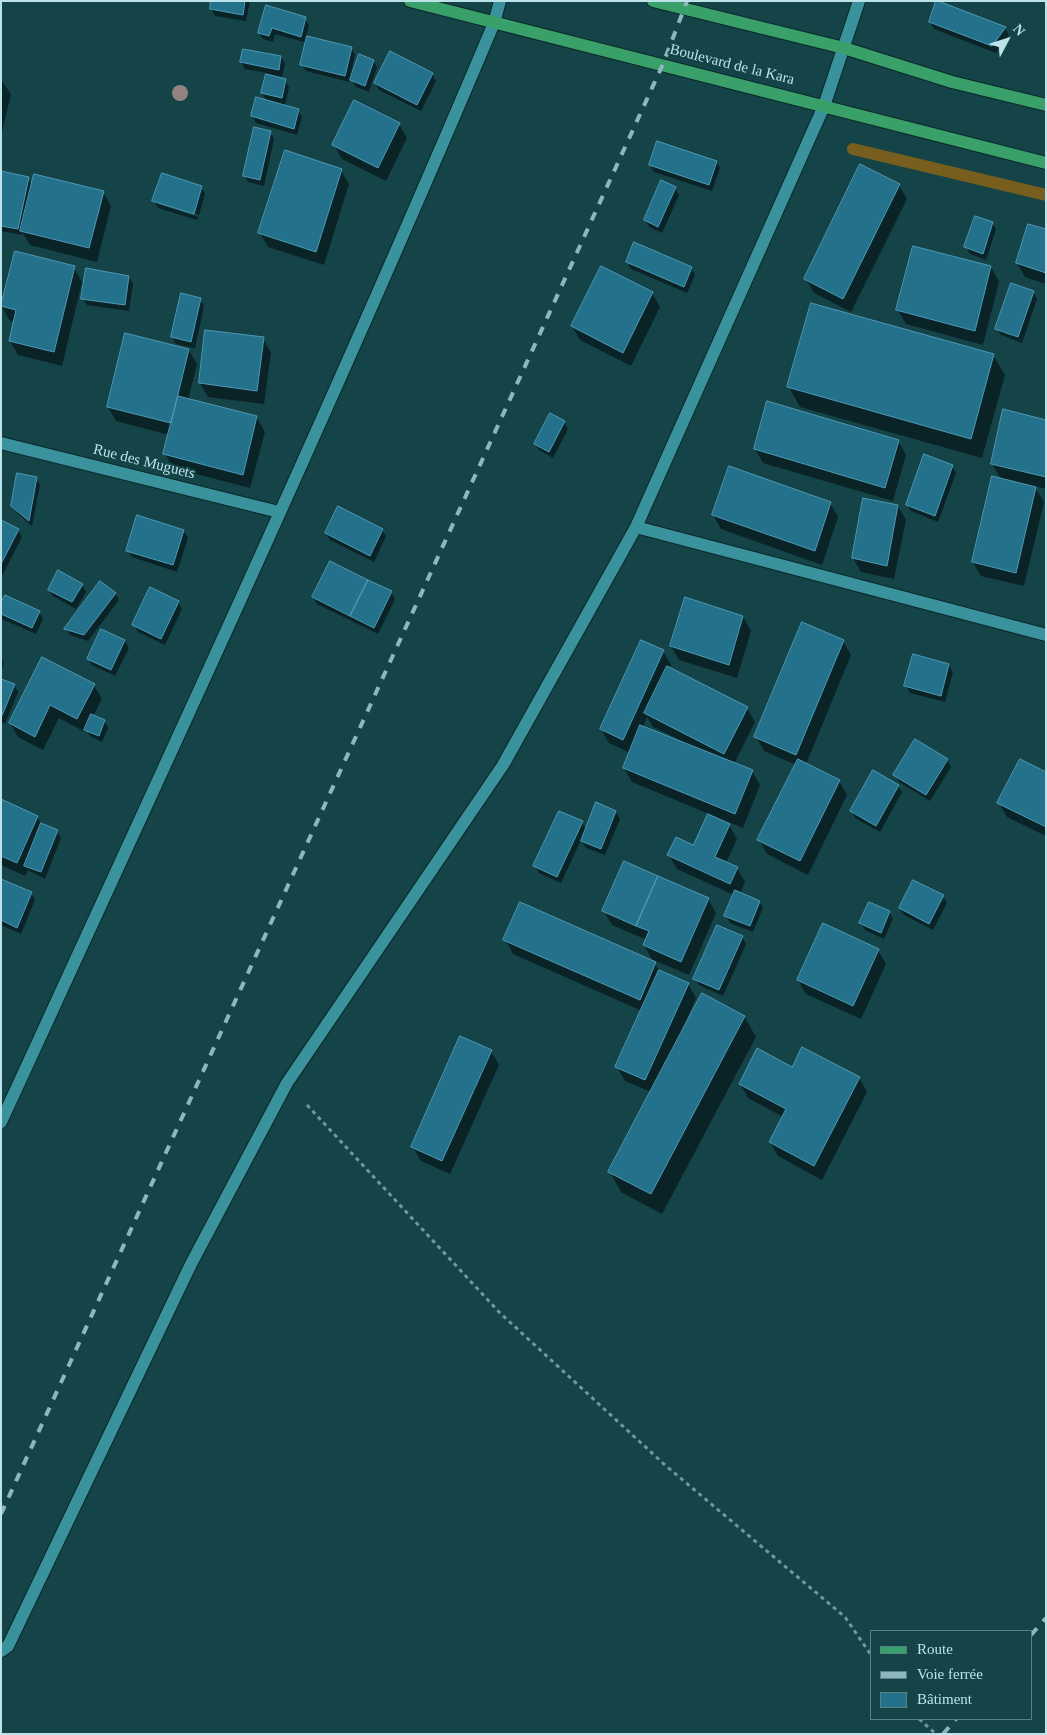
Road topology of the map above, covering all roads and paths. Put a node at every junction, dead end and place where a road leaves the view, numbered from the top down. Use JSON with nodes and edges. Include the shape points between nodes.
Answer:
{"nodes":[{"id":1,"x":410,"y":1,"type":"edge"},
{"id":2,"x":500,"y":1,"type":"edge"},
{"id":3,"x":653,"y":1,"type":"edge"},
{"id":4,"x":857,"y":6,"type":"edge"},
{"id":5,"x":494,"y":23,"type":"junction"},
{"id":6,"x":845,"y":46,"type":"junction"},
{"id":7,"x":1046,"y":105,"type":"edge"},
{"id":8,"x":824,"y":106,"type":"junction"},
{"id":9,"x":1046,"y":164,"type":"edge"},
{"id":10,"x":1,"y":443,"type":"edge"},
{"id":11,"x":279,"y":512,"type":"junction"},
{"id":12,"x":636,"y":528,"type":"junction"},
{"id":13,"x":1046,"y":635,"type":"edge"},
{"id":14,"x":287,"y":1083,"type":"junction"},
{"id":15,"x":1,"y":1122,"type":"edge"},
{"id":16,"x":2,"y":1651,"type":"edge"},
{"id":17,"x":870,"y":1654,"type":"edge"},
{"id":18,"x":920,"y":1720,"type":"edge"},
{"id":19,"x":934,"y":1732,"type":"edge"}],
"edges":[{"from":1,"to":5,"type":"main road","name":"Boulevard de la Kara"},
{"from":2,"to":5,"type":"street"},
{"from":3,"to":6,"type":"main road"},
{"from":4,"to":6,"type":"street"},
{"from":5,"to":8,"type":"main road","name":"Boulevard de la Kara"},
{"from":5,"to":11,"type":"street","via":[[425,188]]},
{"from":6,"to":7,"type":"main road","via":[[952,82]]},
{"from":6,"to":8,"type":"street"},
{"from":8,"to":9,"type":"main road","name":"Boulevard de la Kara"},
{"from":8,"to":12,"type":"street"},
{"from":10,"to":11,"type":"street","name":"Rue des Muguets"},
{"from":11,"to":15,"type":"street"},
{"from":12,"to":13,"type":"street"},
{"from":12,"to":14,"type":"street","via":[[503,765]]},
{"from":14,"to":16,"type":"street","via":[[191,1264],[8,1646]]},
{"from":14,"to":17,"type":"path","via":[[500,1313],[665,1465],[845,1617]]},
{"from":18,"to":19,"type":"path"}]}
